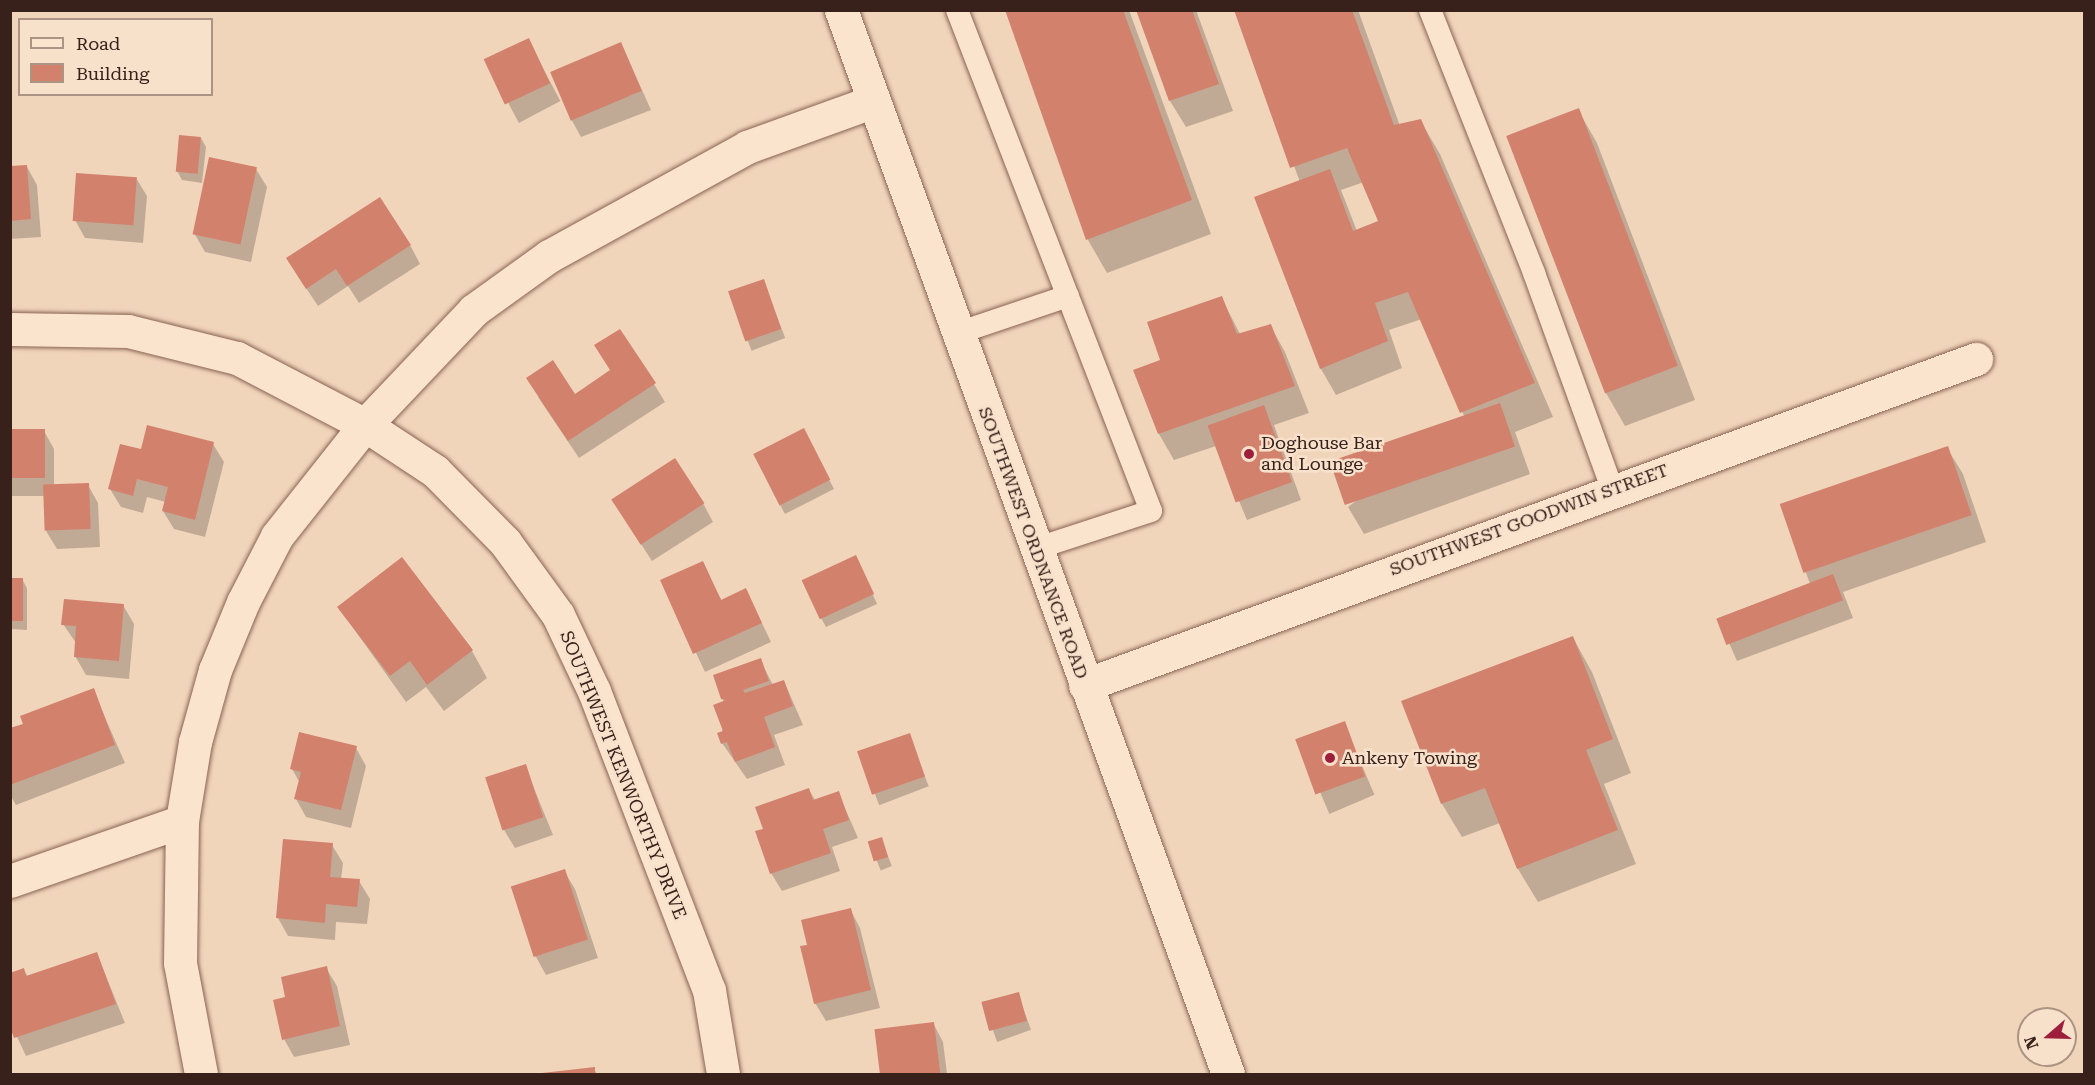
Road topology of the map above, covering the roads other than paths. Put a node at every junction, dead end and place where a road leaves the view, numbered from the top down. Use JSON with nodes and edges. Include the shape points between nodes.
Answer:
{"nodes":[{"id":1,"x":841,"y":10,"type":"edge"},
{"id":2,"x":957,"y":10,"type":"edge"},
{"id":3,"x":1430,"y":10,"type":"edge"},
{"id":4,"x":874,"y":101,"type":"junction"},
{"id":5,"x":1068,"y":296,"type":"junction"},
{"id":6,"x":10,"y":328,"type":"edge"},
{"id":7,"x":958,"y":333,"type":"junction"},
{"id":8,"x":1976,"y":358,"type":"dead end"},
{"id":9,"x":365,"y":425,"type":"junction"},
{"id":10,"x":1612,"y":489,"type":"junction"},
{"id":11,"x":1035,"y":549,"type":"junction"},
{"id":12,"x":1085,"y":685,"type":"junction"},
{"id":13,"x":182,"y":821,"type":"junction"},
{"id":14,"x":10,"y":881,"type":"edge"},
{"id":15,"x":201,"y":1074,"type":"edge"},
{"id":16,"x":723,"y":1074,"type":"edge"},
{"id":17,"x":1228,"y":1074,"type":"edge"}],
"edges":[{"from":1,"to":4,"type":"street","name":"SOUTHWEST ORDNANCE ROAD"},
{"from":2,"to":5,"type":"lane"},
{"from":3,"to":10,"type":"lane","via":[[1534,273]]},
{"from":4,"to":7,"type":"street","name":"SOUTHWEST ORDNANCE ROAD"},
{"from":4,"to":9,"type":"street","via":[[747,147],[549,256],[474,309]]},
{"from":5,"to":7,"type":"lane"},
{"from":5,"to":11,"type":"lane","via":[[1151,511]]},
{"from":6,"to":9,"type":"street","name":"SOUTHWEST KENWORTHY DRIVE","via":[[128,331],[237,358]]},
{"from":7,"to":11,"type":"street","name":"SOUTHWEST ORDNANCE ROAD"},
{"from":8,"to":10,"type":"street","name":"SOUTHWEST GOODWIN STREET"},
{"from":9,"to":13,"type":"street","via":[[278,536],[243,602],[215,670],[195,742]]},
{"from":9,"to":16,"type":"street","name":"SOUTHWEST KENWORTHY DRIVE","via":[[435,471],[505,542],[558,615],[594,691],[709,990]]},
{"from":10,"to":12,"type":"street","name":"SOUTHWEST GOODWIN STREET"},
{"from":11,"to":12,"type":"street","name":"SOUTHWEST ORDNANCE ROAD"},
{"from":12,"to":17,"type":"street","name":"SOUTHWEST ORDNANCE ROAD"},
{"from":13,"to":14,"type":"street"},
{"from":13,"to":15,"type":"street","via":[[180,963]]}]}
